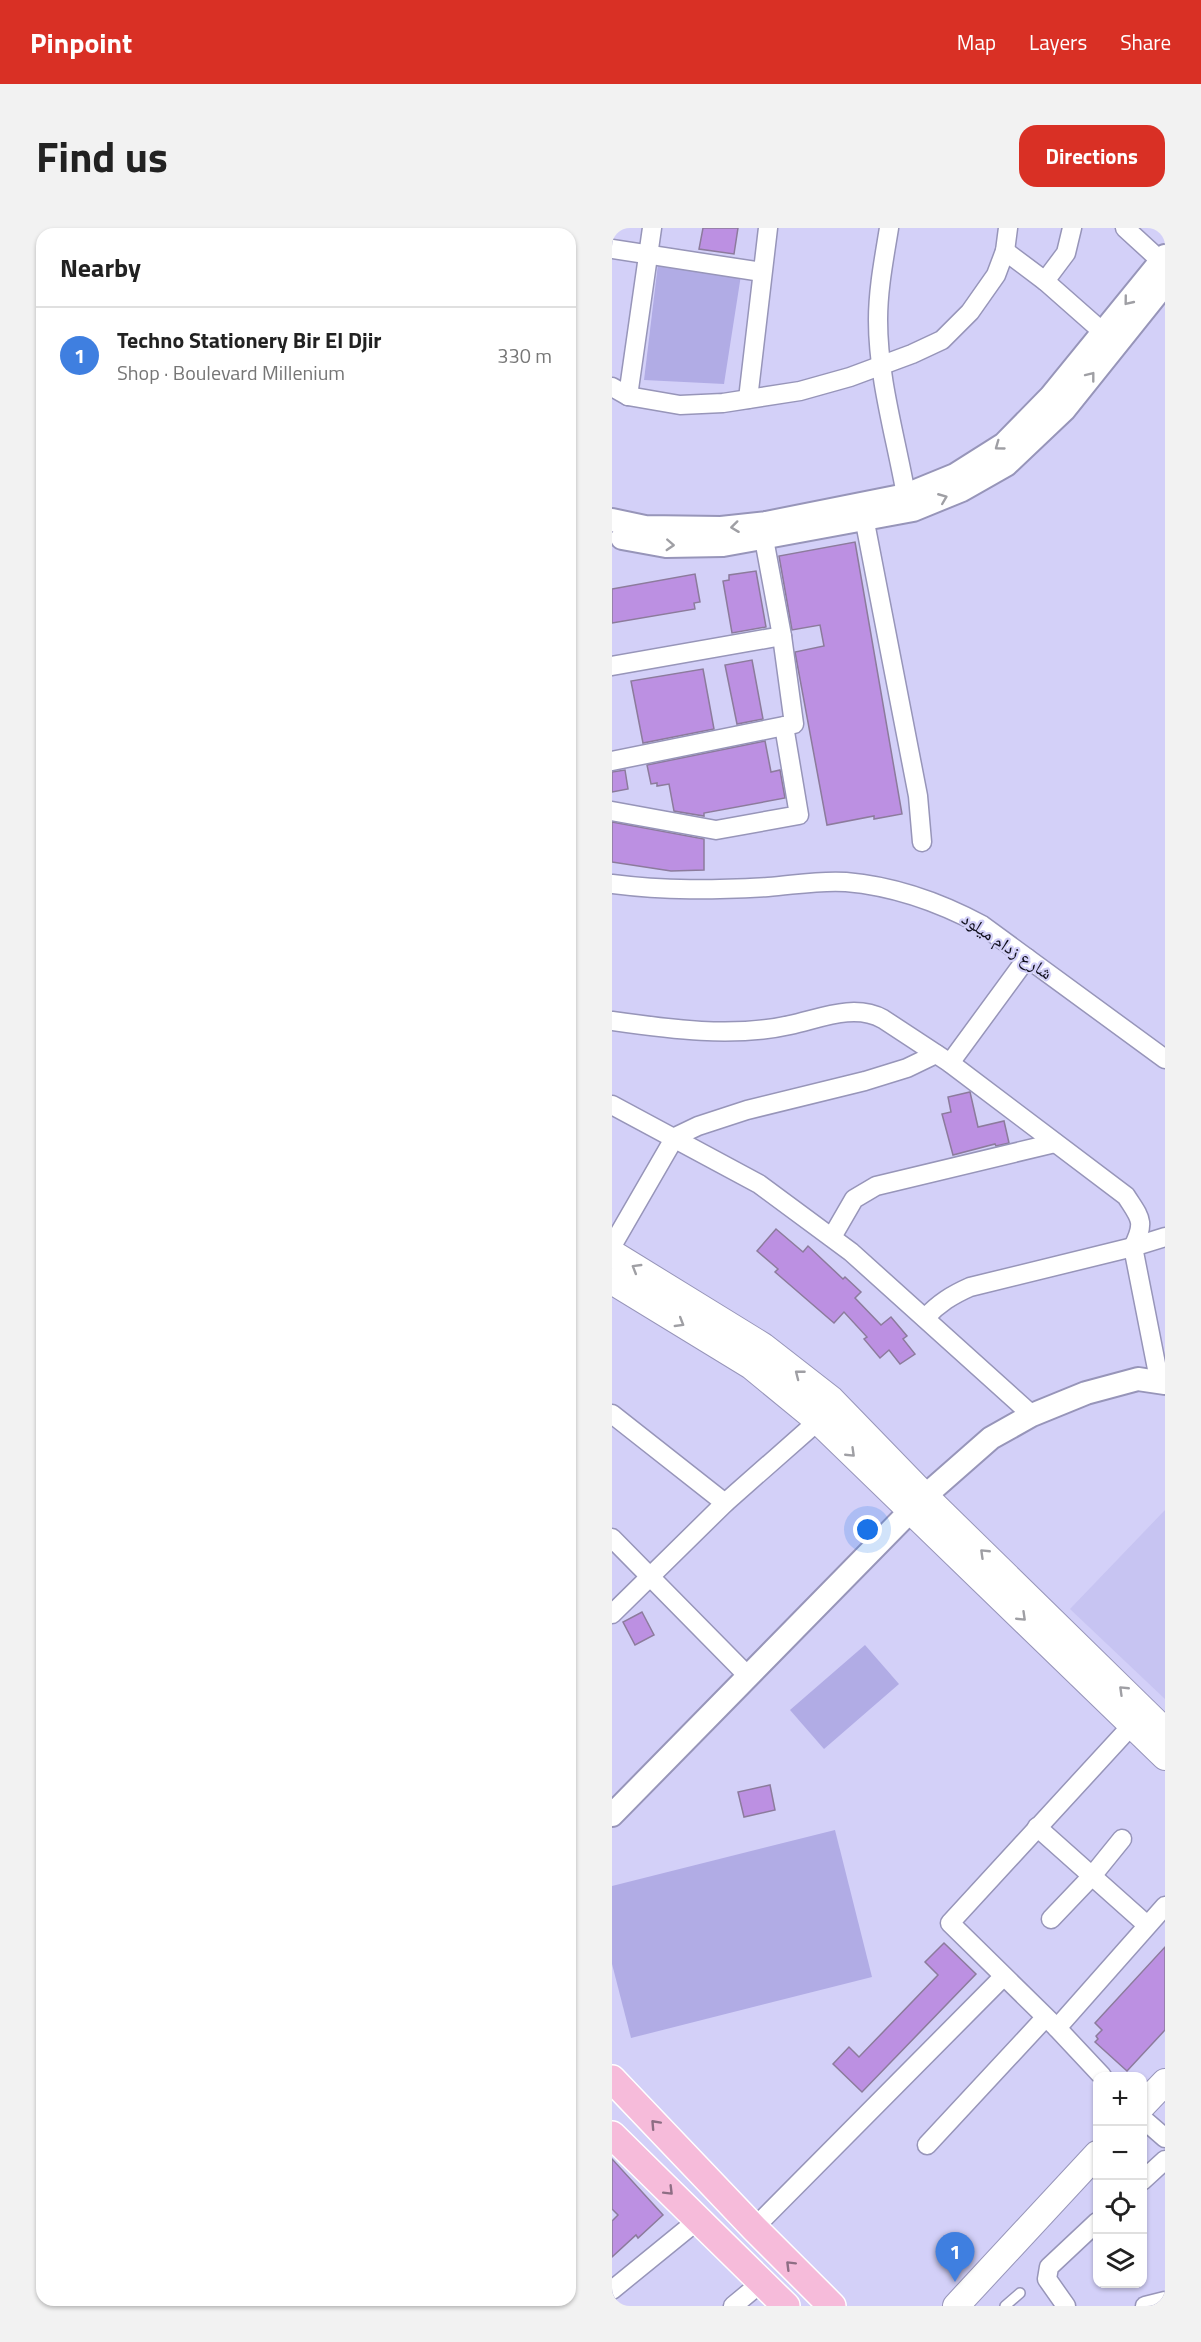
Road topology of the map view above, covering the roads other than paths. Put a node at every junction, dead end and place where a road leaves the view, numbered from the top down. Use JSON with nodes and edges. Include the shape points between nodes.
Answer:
{"nodes":[{"id":1,"x":652,"y":228,"type":"edge"},
{"id":2,"x":768,"y":228,"type":"edge"},
{"id":3,"x":889,"y":228,"type":"edge"},
{"id":4,"x":1008,"y":228,"type":"edge"},
{"id":5,"x":1072,"y":228,"type":"edge"},
{"id":6,"x":1125,"y":228,"type":"edge"},
{"id":7,"x":612,"y":249,"type":"edge"},
{"id":8,"x":1005,"y":251,"type":"junction"},
{"id":9,"x":647,"y":256,"type":"junction"},
{"id":10,"x":1163,"y":259,"type":"edge"},
{"id":11,"x":762,"y":272,"type":"junction"},
{"id":12,"x":1046,"y":281,"type":"junction"},
{"id":13,"x":1165,"y":284,"type":"edge"},
{"id":14,"x":1109,"y":338,"type":"junction"},
{"id":15,"x":882,"y":365,"type":"junction"},
{"id":16,"x":612,"y":387,"type":"edge"},
{"id":17,"x":628,"y":396,"type":"junction"},
{"id":18,"x":748,"y":399,"type":"junction"},
{"id":19,"x":910,"y":502,"type":"junction"},
{"id":20,"x":863,"y":512,"type":"junction"},
{"id":21,"x":612,"y":520,"type":"edge"},
{"id":22,"x":612,"y":536,"type":"edge"},
{"id":23,"x":764,"y":539,"type":"junction"},
{"id":24,"x":782,"y":636,"type":"junction"},
{"id":25,"x":612,"y":666,"type":"edge"},
{"id":26,"x":784,"y":726,"type":"junction"},
{"id":27,"x":612,"y":760,"type":"edge"},
{"id":28,"x":612,"y":811,"type":"edge"},
{"id":29,"x":922,"y":842,"type":"dead end"},
{"id":30,"x":612,"y":884,"type":"edge"},
{"id":31,"x":1027,"y":958,"type":"junction"},
{"id":32,"x":612,"y":1021,"type":"edge"},
{"id":33,"x":943,"y":1059,"type":"junction"},
{"id":34,"x":1165,"y":1059,"type":"edge"},
{"id":35,"x":612,"y":1105,"type":"edge"},
{"id":36,"x":675,"y":1137,"type":"junction"},
{"id":37,"x":1055,"y":1143,"type":"junction"},
{"id":38,"x":1165,"y":1237,"type":"edge"},
{"id":39,"x":832,"y":1238,"type":"junction"},
{"id":40,"x":612,"y":1246,"type":"edge"},
{"id":41,"x":1133,"y":1247,"type":"junction"},
{"id":42,"x":612,"y":1253,"type":"edge"},
{"id":43,"x":612,"y":1281,"type":"edge"},
{"id":44,"x":925,"y":1318,"type":"junction"},
{"id":45,"x":1157,"y":1377,"type":"edge"},
{"id":46,"x":824,"y":1410,"type":"junction"},
{"id":47,"x":612,"y":1414,"type":"edge"},
{"id":48,"x":1032,"y":1415,"type":"junction"},
{"id":49,"x":725,"y":1503,"type":"junction"},
{"id":50,"x":918,"y":1503,"type":"junction"},
{"id":51,"x":612,"y":1538,"type":"edge"},
{"id":52,"x":650,"y":1577,"type":"junction"},
{"id":53,"x":612,"y":1614,"type":"edge"},
{"id":54,"x":747,"y":1675,"type":"junction"},
{"id":55,"x":1132,"y":1725,"type":"junction"},
{"id":56,"x":1165,"y":1731,"type":"edge"},
{"id":57,"x":1165,"y":1757,"type":"edge"},
{"id":58,"x":612,"y":1815,"type":"edge"},
{"id":59,"x":1037,"y":1827,"type":"junction"},
{"id":60,"x":1122,"y":1839,"type":"dead end"},
{"id":61,"x":1092,"y":1876,"type":"junction"},
{"id":62,"x":1165,"y":1906,"type":"edge"},
{"id":63,"x":1052,"y":1919,"type":"dead end"},
{"id":64,"x":1147,"y":1925,"type":"junction"},
{"id":65,"x":1004,"y":1977,"type":"junction"},
{"id":66,"x":1051,"y":2023,"type":"junction"},
{"id":67,"x":1098,"y":2072,"type":"edge"},
{"id":68,"x":612,"y":2079,"type":"edge"},
{"id":69,"x":1165,"y":2082,"type":"edge"},
{"id":70,"x":1147,"y":2102,"type":"edge"},
{"id":71,"x":1147,"y":2122,"type":"edge"},
{"id":72,"x":612,"y":2135,"type":"edge"},
{"id":73,"x":1165,"y":2138,"type":"edge"},
{"id":74,"x":927,"y":2145,"type":"dead end"},
{"id":75,"x":1093,"y":2159,"type":"edge"},
{"id":76,"x":1165,"y":2160,"type":"edge"},
{"id":77,"x":1144,"y":2180,"type":"edge"},
{"id":78,"x":698,"y":2220,"type":"junction"},
{"id":79,"x":1093,"y":2227,"type":"edge"},
{"id":80,"x":754,"y":2228,"type":"junction"},
{"id":81,"x":762,"y":2282,"type":"junction"},
{"id":82,"x":612,"y":2290,"type":"edge"},
{"id":83,"x":1020,"y":2293,"type":"dead end"},
{"id":84,"x":1165,"y":2301,"type":"edge"},
{"id":85,"x":733,"y":2306,"type":"edge"},
{"id":86,"x":786,"y":2306,"type":"edge"},
{"id":87,"x":832,"y":2306,"type":"edge"},
{"id":88,"x":956,"y":2306,"type":"edge"},
{"id":89,"x":1005,"y":2306,"type":"edge"},
{"id":90,"x":1066,"y":2306,"type":"edge"},
{"id":91,"x":1145,"y":2306,"type":"edge"}],
"edges":[{"from":1,"to":9,"type":"street"},
{"from":2,"to":11,"type":"street"},
{"from":3,"to":15,"type":"street","via":[[878,321]]},
{"from":4,"to":8,"type":"street"},
{"from":5,"to":12,"type":"street","via":[[1066,253]]},
{"from":6,"to":10,"type":"street"},
{"from":7,"to":9,"type":"street"},
{"from":8,"to":12,"type":"street"},
{"from":8,"to":15,"type":"street","via":[[996,275],[954,329],[927,348]]},
{"from":9,"to":11,"type":"street"},
{"from":9,"to":17,"type":"street"},
{"from":10,"to":14,"type":"street","one_way":true},
{"from":11,"to":18,"type":"street"},
{"from":12,"to":14,"type":"street"},
{"from":13,"to":14,"type":"street"},
{"from":14,"to":19,"type":"street","via":[[1004,444]]},
{"from":15,"to":18,"type":"street","via":[[800,391]]},
{"from":15,"to":19,"type":"street"},
{"from":16,"to":17,"type":"street"},
{"from":17,"to":18,"type":"street","via":[[680,405]]},
{"from":19,"to":20,"type":"street"},
{"from":20,"to":21,"type":"street","one_way":true,"via":[[721,528],[645,527]]},
{"from":20,"to":23,"type":"street"},
{"from":20,"to":29,"type":"street","via":[[918,796]]},
{"from":22,"to":23,"type":"street","one_way":true,"via":[[666,546],[723,545]]},
{"from":23,"to":24,"type":"street"},
{"from":24,"to":25,"type":"street"},
{"from":24,"to":26,"type":"street","via":[[794,724]]},
{"from":26,"to":27,"type":"street"},
{"from":26,"to":28,"type":"street","via":[[799,815],[716,830]]},
{"from":30,"to":31,"type":"street","name":"شارع زدام ميلود","via":[[657,890],[823,882],[862,884],[951,909],[982,925]]},
{"from":31,"to":33,"type":"street"},
{"from":31,"to":34,"type":"street","name":"شارع زدام ميلود"},
{"from":32,"to":33,"type":"street","via":[[728,1032],[862,1012],[883,1019]]},
{"from":33,"to":36,"type":"street","via":[[747,1110]]},
{"from":33,"to":37,"type":"street"},
{"from":35,"to":36,"type":"street"},
{"from":36,"to":39,"type":"street","via":[[759,1184]]},
{"from":36,"to":40,"type":"street"},
{"from":37,"to":39,"type":"street","via":[[876,1186],[854,1199]]},
{"from":37,"to":41,"type":"street","via":[[1126,1196],[1142,1227]]},
{"from":38,"to":41,"type":"street"},
{"from":39,"to":44,"type":"street"},
{"from":41,"to":44,"type":"street","via":[[970,1287],[936,1305]]},
{"from":41,"to":45,"type":"street"},
{"from":46,"to":42,"type":"main road","one_way":true,"via":[[763,1346]]},
{"from":43,"to":46,"type":"main road","one_way":true},
{"from":44,"to":48,"type":"street"},
{"from":45,"to":48,"type":"street","via":[[1086,1393]]},
{"from":46,"to":49,"type":"street"},
{"from":46,"to":50,"type":"main road"},
{"from":47,"to":49,"type":"street"},
{"from":48,"to":50,"type":"street","via":[[992,1438]]},
{"from":49,"to":52,"type":"street"},
{"from":50,"to":54,"type":"street"},
{"from":50,"to":55,"type":"main road","one_way":true},
{"from":56,"to":50,"type":"main road","one_way":true},
{"from":51,"to":52,"type":"street"},
{"from":52,"to":53,"type":"street"},
{"from":52,"to":54,"type":"street"},
{"from":54,"to":58,"type":"street"},
{"from":55,"to":57,"type":"main road"},
{"from":55,"to":59,"type":"street"},
{"from":59,"to":61,"type":"street"},
{"from":59,"to":65,"type":"street","via":[[950,1923]]},
{"from":60,"to":61,"type":"street"},
{"from":61,"to":63,"type":"street"},
{"from":61,"to":64,"type":"street"},
{"from":62,"to":64,"type":"street"},
{"from":64,"to":66,"type":"street"},
{"from":65,"to":66,"type":"street"},
{"from":65,"to":80,"type":"street"},
{"from":66,"to":67,"type":"street"},
{"from":66,"to":74,"type":"street"},
{"from":80,"to":68,"type":"main road","one_way":true},
{"from":69,"to":70,"type":"main road"},
{"from":71,"to":73,"type":"street"},
{"from":72,"to":78,"type":"main road","one_way":true},
{"from":75,"to":88,"type":"main road"},
{"from":76,"to":77,"type":"street"},
{"from":78,"to":81,"type":"main road"},
{"from":78,"to":82,"type":"street"},
{"from":79,"to":90,"type":"street","via":[[1049,2267],[1047,2279]]},
{"from":87,"to":80,"type":"main road","one_way":true},
{"from":81,"to":85,"type":"street"},
{"from":81,"to":86,"type":"main road"},
{"from":83,"to":89,"type":"lane"},
{"from":84,"to":91,"type":"street"}]}
